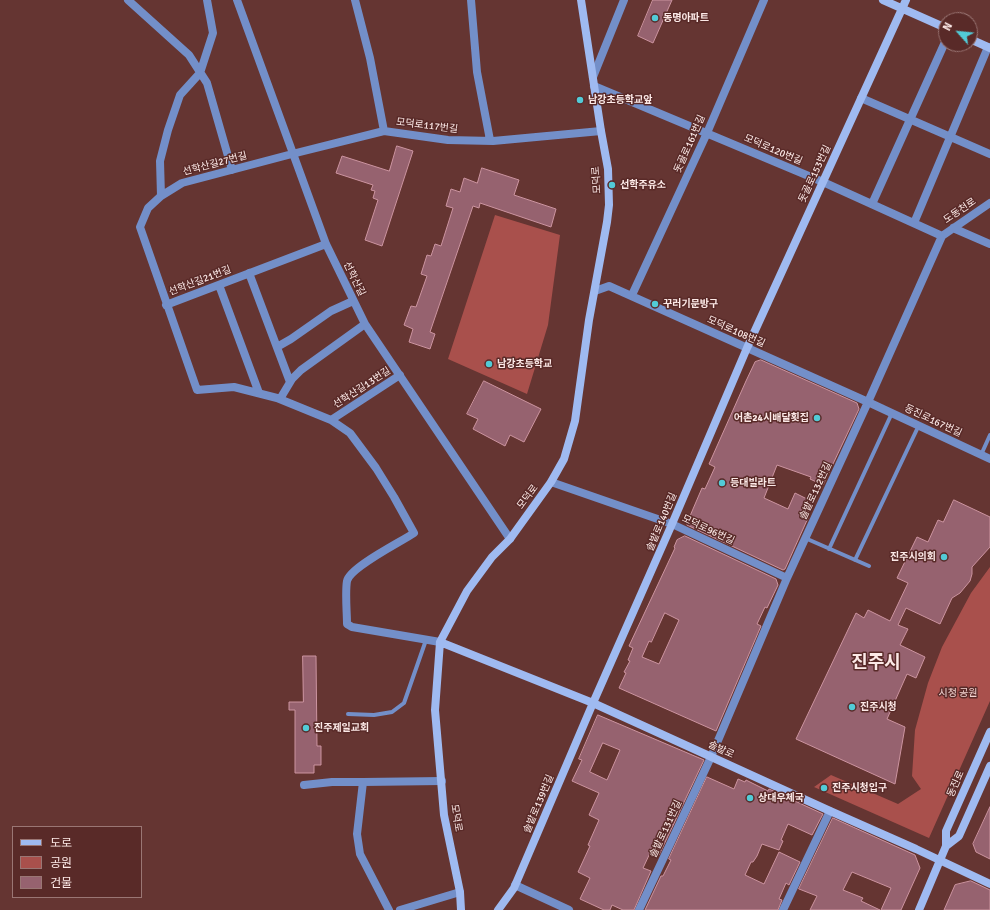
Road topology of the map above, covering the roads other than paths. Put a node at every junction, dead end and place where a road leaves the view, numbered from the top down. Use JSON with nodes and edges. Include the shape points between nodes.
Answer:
{"nodes":[{"id":1,"x":207,"y":0,"type":"edge"},
{"id":2,"x":355,"y":0,"type":"edge"},
{"id":3,"x":471,"y":0,"type":"edge"},
{"id":4,"x":581,"y":0,"type":"edge"},
{"id":5,"x":624,"y":0,"type":"edge"},
{"id":6,"x":764,"y":0,"type":"edge"},
{"id":7,"x":882,"y":0,"type":"edge"},
{"id":8,"x":906,"y":0,"type":"edge"},
{"id":9,"x":131,"y":1,"type":"edge"},
{"id":10,"x":238,"y":1,"type":"edge"},
{"id":11,"x":902,"y":9,"type":"junction"},
{"id":12,"x":938,"y":25,"type":"edge"},
{"id":13,"x":978,"y":43,"type":"edge"},
{"id":14,"x":989,"y":48,"type":"edge"},
{"id":15,"x":941,"y":52,"type":"edge"},
{"id":16,"x":200,"y":73,"type":"junction"},
{"id":17,"x":593,"y":77,"type":"junction"},
{"id":18,"x":594,"y":86,"type":"junction"},
{"id":19,"x":861,"y":98,"type":"junction"},
{"id":20,"x":911,"y":119,"type":"junction"},
{"id":21,"x":384,"y":131,"type":"junction"},
{"id":22,"x":601,"y":131,"type":"junction"},
{"id":23,"x":707,"y":133,"type":"junction"},
{"id":24,"x":951,"y":137,"type":"junction"},
{"id":25,"x":490,"y":140,"type":"junction"},
{"id":26,"x":292,"y":154,"type":"junction"},
{"id":27,"x":990,"y":154,"type":"edge"},
{"id":28,"x":232,"y":170,"type":"junction"},
{"id":29,"x":823,"y":182,"type":"junction"},
{"id":30,"x":161,"y":196,"type":"junction"},
{"id":31,"x":990,"y":203,"type":"edge"},
{"id":32,"x":872,"y":204,"type":"junction"},
{"id":33,"x":914,"y":223,"type":"junction"},
{"id":34,"x":953,"y":228,"type":"junction"},
{"id":35,"x":942,"y":236,"type":"junction"},
{"id":36,"x":326,"y":244,"type":"junction"},
{"id":37,"x":990,"y":244,"type":"edge"},
{"id":38,"x":249,"y":273,"type":"junction"},
{"id":39,"x":219,"y":285,"type":"junction"},
{"id":40,"x":595,"y":290,"type":"junction"},
{"id":41,"x":632,"y":296,"type":"junction"},
{"id":42,"x":353,"y":301,"type":"junction"},
{"id":43,"x":166,"y":305,"type":"junction"},
{"id":44,"x":365,"y":324,"type":"junction"},
{"id":45,"x":277,"y":347,"type":"junction"},
{"id":46,"x":747,"y":348,"type":"junction"},
{"id":47,"x":400,"y":375,"type":"junction"},
{"id":48,"x":290,"y":382,"type":"junction"},
{"id":49,"x":197,"y":390,"type":"joint"},
{"id":50,"x":259,"y":393,"type":"junction"},
{"id":51,"x":280,"y":399,"type":"junction"},
{"id":52,"x":868,"y":402,"type":"junction"},
{"id":53,"x":892,"y":413,"type":"junction"},
{"id":54,"x":331,"y":420,"type":"junction"},
{"id":55,"x":919,"y":425,"type":"junction"},
{"id":56,"x":990,"y":435,"type":"edge"},
{"id":57,"x":981,"y":455,"type":"junction"},
{"id":58,"x":990,"y":459,"type":"edge"},
{"id":59,"x":551,"y":482,"type":"junction"},
{"id":60,"x":672,"y":524,"type":"junction"},
{"id":61,"x":805,"y":538,"type":"junction"},
{"id":62,"x":510,"y":539,"type":"junction"},
{"id":63,"x":828,"y":549,"type":"junction"},
{"id":64,"x":855,"y":560,"type":"junction"},
{"id":65,"x":869,"y":566,"type":"dead end"},
{"id":66,"x":787,"y":578,"type":"junction"},
{"id":67,"x":426,"y":639,"type":"junction"},
{"id":68,"x":440,"y":642,"type":"junction"},
{"id":69,"x":593,"y":703,"type":"junction"},
{"id":70,"x":348,"y":714,"type":"dead end"},
{"id":71,"x":990,"y":732,"type":"edge"},
{"id":72,"x":712,"y":757,"type":"junction"},
{"id":73,"x":990,"y":766,"type":"edge"},
{"id":74,"x":442,"y":781,"type":"junction"},
{"id":75,"x":363,"y":782,"type":"junction"},
{"id":76,"x":304,"y":785,"type":"dead end"},
{"id":77,"x":830,"y":811,"type":"junction"},
{"id":78,"x":946,"y":846,"type":"junction"},
{"id":79,"x":940,"y":860,"type":"junction"},
{"id":80,"x":990,"y":884,"type":"edge"},
{"id":81,"x":515,"y":885,"type":"junction"},
{"id":82,"x":460,"y":892,"type":"junction"},
{"id":83,"x":389,"y":910,"type":"edge"},
{"id":84,"x":400,"y":910,"type":"edge"},
{"id":85,"x":461,"y":910,"type":"edge"},
{"id":86,"x":498,"y":910,"type":"edge"},
{"id":87,"x":569,"y":910,"type":"edge"},
{"id":88,"x":639,"y":910,"type":"edge"},
{"id":89,"x":783,"y":910,"type":"edge"},
{"id":90,"x":918,"y":910,"type":"edge"}],
"edges":[{"from":1,"to":16,"type":"street","via":[[214,33]]},
{"from":2,"to":21,"type":"street","via":[[370,58]]},
{"from":3,"to":25,"type":"street","via":[[476,72]]},
{"from":4,"to":17,"type":"street","name":"모덕로"},
{"from":5,"to":17,"type":"street","name":"모덕로"},
{"from":6,"to":23,"type":"street","name":"돗골로161번길"},
{"from":7,"to":11,"type":"street"},
{"from":8,"to":11,"type":"street","name":"돗골로153번길"},
{"from":9,"to":16,"type":"street","via":[[189,55]]},
{"from":10,"to":26,"type":"street","name":"선학산길"},
{"from":11,"to":12,"type":"street"},
{"from":11,"to":19,"type":"street","name":"돗골로153번길"},
{"from":13,"to":14,"type":"street"},
{"from":14,"to":24,"type":"street"},
{"from":15,"to":20,"type":"street"},
{"from":16,"to":28,"type":"street","via":[[207,82]]},
{"from":16,"to":30,"type":"street","via":[[180,95],[168,130],[160,161]]},
{"from":17,"to":18,"type":"street","name":"모덕로"},
{"from":18,"to":22,"type":"street","name":"모덕로"},
{"from":18,"to":23,"type":"street","name":"모덕로120번길"},
{"from":19,"to":20,"type":"street"},
{"from":19,"to":29,"type":"street","name":"돗골로153번길"},
{"from":20,"to":24,"type":"street"},
{"from":20,"to":32,"type":"street"},
{"from":21,"to":25,"type":"street","name":"모덕로117번길","via":[[448,140]]},
{"from":21,"to":26,"type":"street","name":"모덕로117번길"},
{"from":22,"to":25,"type":"street","name":"모덕로117번길"},
{"from":22,"to":40,"type":"street","name":"모덕로","via":[[608,170],[609,205]]},
{"from":23,"to":29,"type":"street","name":"모덕로120번길"},
{"from":23,"to":41,"type":"street","name":"돗골로161번길"},
{"from":24,"to":27,"type":"street"},
{"from":24,"to":33,"type":"street"},
{"from":26,"to":28,"type":"street","name":"선학산길27번길"},
{"from":26,"to":36,"type":"street","name":"선학산길"},
{"from":28,"to":30,"type":"street","name":"선학산길27번길","via":[[182,183]]},
{"from":29,"to":32,"type":"street","name":"모덕로120번길"},
{"from":29,"to":46,"type":"street","name":"돗골로153번길"},
{"from":30,"to":43,"type":"street","name":"선학산길27번길","via":[[148,208],[140,227]]},
{"from":31,"to":34,"type":"street","name":"도동천로"},
{"from":32,"to":33,"type":"street","name":"모덕로120번길"},
{"from":33,"to":35,"type":"street","name":"모덕로120번길"},
{"from":34,"to":35,"type":"street","name":"도동천로"},
{"from":34,"to":37,"type":"street"},
{"from":35,"to":52,"type":"street","name":"솔밭로132번길"},
{"from":36,"to":38,"type":"street","name":"선학산길21번길"},
{"from":36,"to":42,"type":"street","name":"선학산길"},
{"from":38,"to":39,"type":"street","name":"선학산길21번길"},
{"from":38,"to":45,"type":"street"},
{"from":39,"to":43,"type":"street","name":"선학산길21번길"},
{"from":39,"to":50,"type":"street"},
{"from":40,"to":41,"type":"street","name":"모덕로108번길","via":[[609,286]]},
{"from":40,"to":59,"type":"street","name":"모덕로","via":[[575,421],[564,459]]},
{"from":41,"to":46,"type":"street","name":"모덕로108번길"},
{"from":42,"to":44,"type":"street","name":"선학산길"},
{"from":42,"to":45,"type":"street","via":[[331,311]]},
{"from":43,"to":49,"type":"street","name":"선학산길21번길"},
{"from":44,"to":47,"type":"street","name":"선학산길"},
{"from":44,"to":48,"type":"street","via":[[301,370]]},
{"from":45,"to":48,"type":"street"},
{"from":46,"to":52,"type":"street","name":"모덕로108번길"},
{"from":46,"to":60,"type":"street","name":"솔밭로140번길"},
{"from":47,"to":54,"type":"street","name":"선학산길13번길"},
{"from":47,"to":62,"type":"street","name":"선학산길"},
{"from":48,"to":51,"type":"street"},
{"from":49,"to":50,"type":"street","name":"선학산길13번길","via":[[234,387]]},
{"from":50,"to":51,"type":"street","name":"선학산길13번길"},
{"from":51,"to":54,"type":"street","name":"선학산길13번길"},
{"from":52,"to":53,"type":"street","name":"동진로167번길"},
{"from":52,"to":61,"type":"street","name":"솔밭로132번길"},
{"from":53,"to":55,"type":"street","name":"동진로167번길"},
{"from":53,"to":63,"type":"lane"},
{"from":54,"to":67,"type":"street","via":[[350,433],[376,468],[414,533],[352,573],[347,580],[347,624],[352,627]]},
{"from":55,"to":57,"type":"street","name":"동진로167번길"},
{"from":55,"to":64,"type":"lane"},
{"from":56,"to":57,"type":"lane"},
{"from":57,"to":58,"type":"street","name":"동진로167번길"},
{"from":59,"to":60,"type":"street","name":"모덕로96번길"},
{"from":59,"to":62,"type":"street","name":"모덕로"},
{"from":60,"to":66,"type":"street","name":"모덕로96번길"},
{"from":60,"to":69,"type":"street","name":"솔밭로140번길"},
{"from":61,"to":63,"type":"lane"},
{"from":61,"to":66,"type":"street","name":"솔밭로132번길"},
{"from":62,"to":68,"type":"street","name":"모덕로","via":[[492,557],[467,591]]},
{"from":63,"to":64,"type":"lane"},
{"from":64,"to":65,"type":"lane"},
{"from":66,"to":72,"type":"street","name":"솔밭로132번길"},
{"from":67,"to":68,"type":"street"},
{"from":67,"to":70,"type":"lane","via":[[404,703],[392,712],[374,715]]},
{"from":68,"to":69,"type":"street","name":"솔밭로"},
{"from":68,"to":74,"type":"street","name":"모덕로","via":[[435,710]]},
{"from":69,"to":72,"type":"street","name":"솔밭로"},
{"from":69,"to":81,"type":"street","name":"솔밭로139번길"},
{"from":71,"to":78,"type":"street","name":"동진로","via":[[946,831]]},
{"from":72,"to":77,"type":"street","name":"솔밭로"},
{"from":72,"to":88,"type":"street","name":"솔밭로131번길"},
{"from":73,"to":78,"type":"street","name":"동진로","via":[[959,836]]},
{"from":74,"to":75,"type":"street"},
{"from":74,"to":82,"type":"street","name":"모덕로","via":[[444,815]]},
{"from":75,"to":76,"type":"street"},
{"from":75,"to":83,"type":"street","via":[[358,834],[360,854]]},
{"from":77,"to":79,"type":"street","name":"솔밭로"},
{"from":77,"to":89,"type":"street"},
{"from":78,"to":79,"type":"street","name":"동진로"},
{"from":79,"to":80,"type":"street","name":"솔밭로"},
{"from":79,"to":90,"type":"street","name":"동진로"},
{"from":81,"to":86,"type":"street","name":"솔밭로139번길"},
{"from":81,"to":87,"type":"street"},
{"from":82,"to":84,"type":"street"},
{"from":82,"to":85,"type":"street","name":"모덕로"}]}
